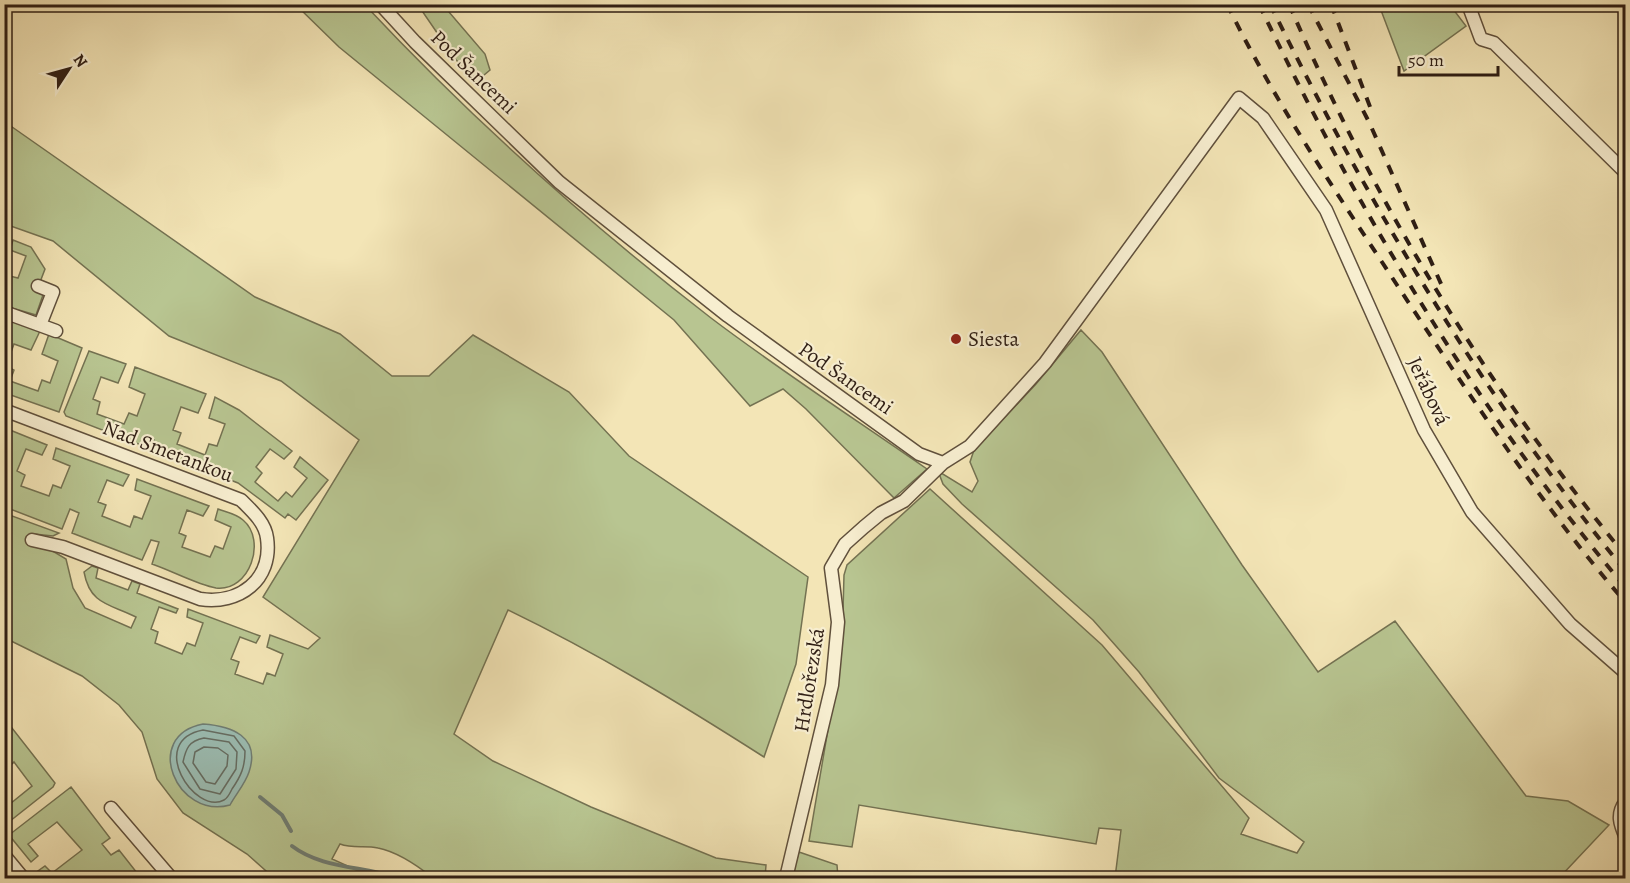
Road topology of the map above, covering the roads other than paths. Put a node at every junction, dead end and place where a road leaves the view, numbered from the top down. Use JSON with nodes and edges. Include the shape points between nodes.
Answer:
{"nodes":[{"id":1,"x":380,"y":4,"type":"edge"},
{"id":2,"x":1468,"y":4,"type":"edge"},
{"id":3,"x":1626,"y":173,"type":"edge"},
{"id":4,"x":38,"y":286,"type":"dead end"},
{"id":5,"x":4,"y":312,"type":"edge"},
{"id":6,"x":40,"y":326,"type":"junction"},
{"id":7,"x":56,"y":331,"type":"dead end"},
{"id":8,"x":4,"y":410,"type":"edge"},
{"id":9,"x":943,"y":463,"type":"junction"},
{"id":10,"x":32,"y":540,"type":"dead end"},
{"id":11,"x":1626,"y":673,"type":"edge"},
{"id":12,"x":1626,"y":801,"type":"edge"},
{"id":13,"x":111,"y":808,"type":"dead end"},
{"id":14,"x":1626,"y":838,"type":"edge"},
{"id":15,"x":4,"y":855,"type":"edge"},
{"id":16,"x":23,"y":879,"type":"edge"},
{"id":17,"x":171,"y":879,"type":"edge"},
{"id":18,"x":786,"y":879,"type":"edge"}],
"edges":[{"from":1,"to":9,"type":"street","name":"Pod Šancemi","via":[[559,182],[762,342],[919,454]]},
{"from":2,"to":3,"type":"street","via":[[1480,39],[1494,43]]},
{"from":4,"to":6,"type":"street","via":[[53,292]]},
{"from":5,"to":6,"type":"street"},
{"from":6,"to":7,"type":"street"},
{"from":8,"to":10,"type":"street","name":"Nad Smetankou","via":[[241,500],[257,516],[267,536],[266,560],[258,579],[244,592],[215,601],[63,547]]},
{"from":9,"to":11,"type":"street","name":"Jeřábová","via":[[970,446],[1045,363],[1239,99],[1263,118],[1326,210],[1424,430],[1472,512],[1570,624]]},
{"from":9,"to":18,"type":"street","name":"Hrdlořezská","via":[[904,501],[881,513],[845,544],[831,568],[838,622],[832,686]]},
{"from":12,"to":14,"type":"street","via":[[1619,822]]},
{"from":13,"to":17,"type":"street"},
{"from":15,"to":16,"type":"street"}]}
